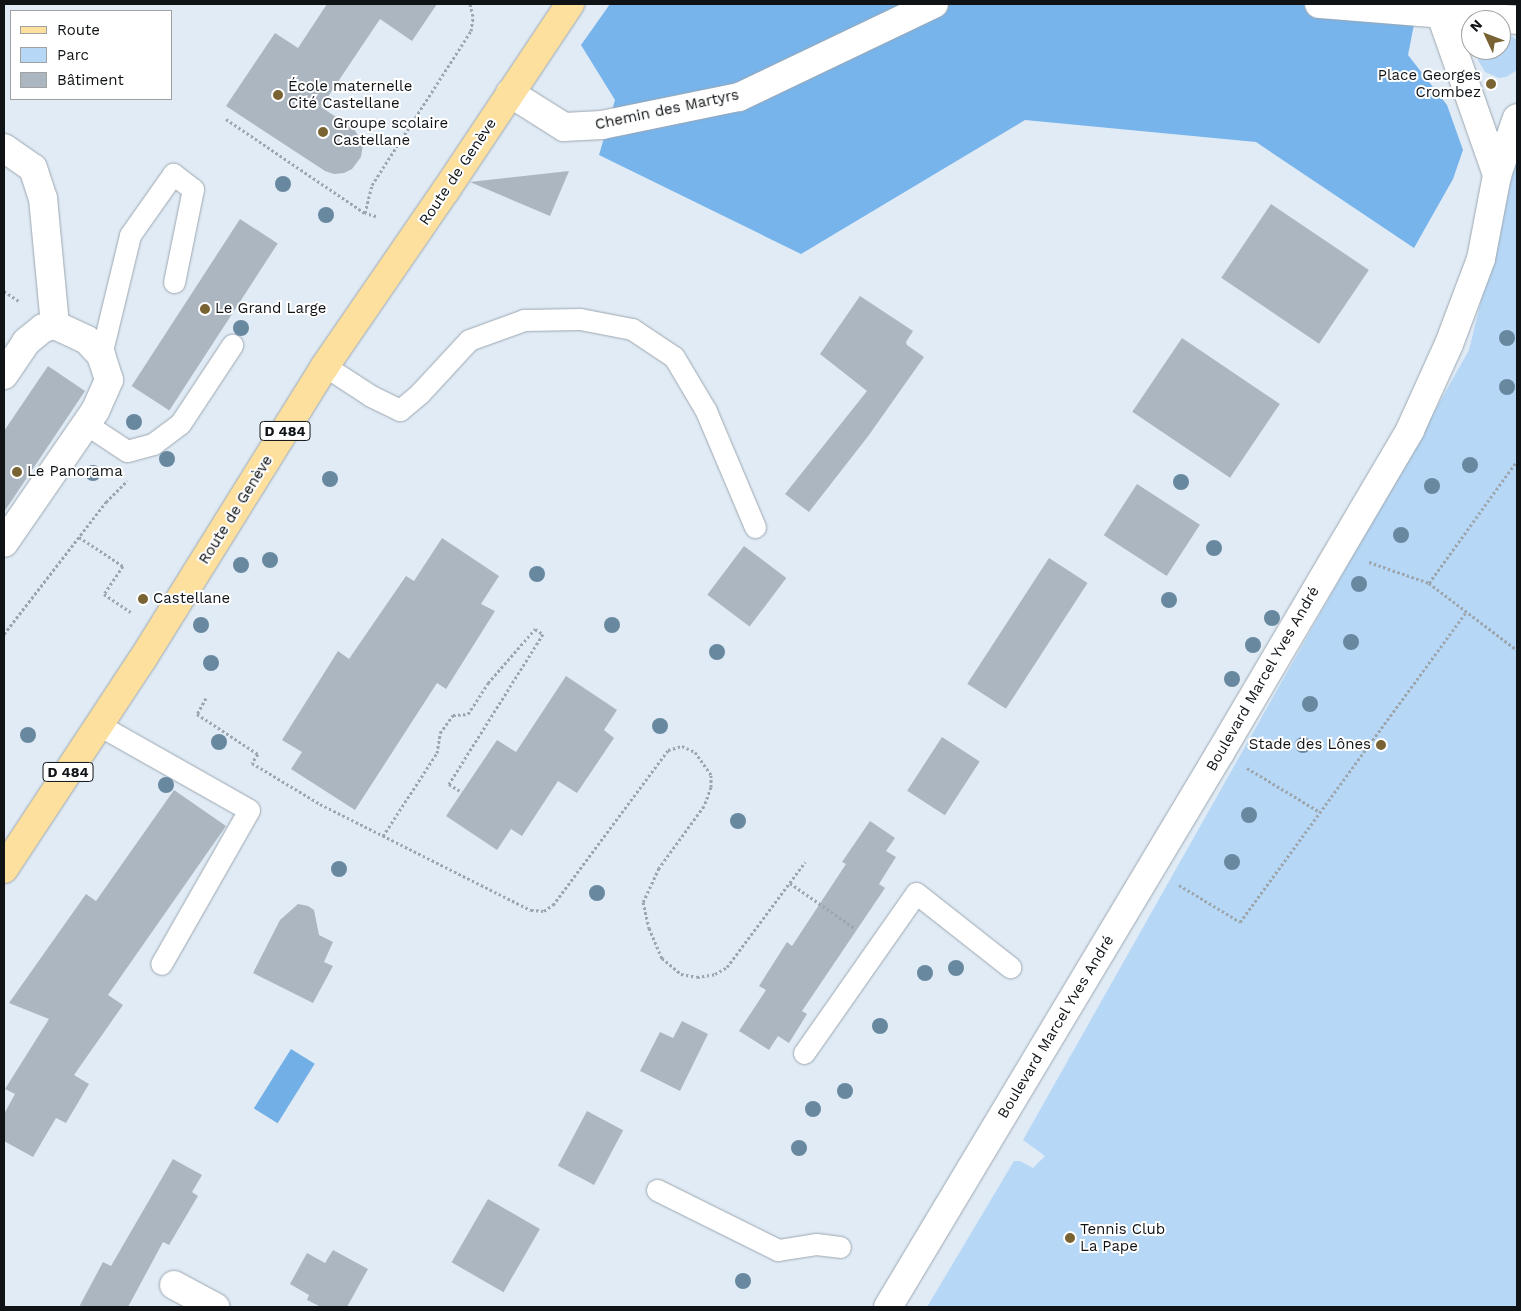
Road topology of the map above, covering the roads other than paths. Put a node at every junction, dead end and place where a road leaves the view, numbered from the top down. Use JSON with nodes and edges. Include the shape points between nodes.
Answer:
{"nodes":[{"id":1,"x":570,"y":4,"type":"edge"},
{"id":2,"x":934,"y":4,"type":"edge"},
{"id":3,"x":1319,"y":4,"type":"edge"},
{"id":4,"x":1441,"y":8,"type":"edge"},
{"id":5,"x":1517,"y":20,"type":"edge"},
{"id":6,"x":510,"y":93,"type":"junction"},
{"id":7,"x":1517,"y":118,"type":"edge"},
{"id":8,"x":4,"y":148,"type":"edge"},
{"id":9,"x":1497,"y":175,"type":"junction"},
{"id":10,"x":174,"y":282,"type":"dead end"},
{"id":11,"x":55,"y":324,"type":"junction"},
{"id":12,"x":232,"y":345,"type":"dead end"},
{"id":13,"x":102,"y":355,"type":"junction"},
{"id":14,"x":325,"y":366,"type":"junction"},
{"id":15,"x":4,"y":375,"type":"edge"},
{"id":16,"x":86,"y":424,"type":"junction"},
{"id":17,"x":755,"y":527,"type":"dead end"},
{"id":18,"x":4,"y":543,"type":"edge"},
{"id":19,"x":99,"y":725,"type":"junction"},
{"id":20,"x":4,"y":869,"type":"edge"},
{"id":21,"x":161,"y":964,"type":"dead end"},
{"id":22,"x":1010,"y":967,"type":"dead end"},
{"id":23,"x":804,"y":1053,"type":"dead end"},
{"id":24,"x":657,"y":1190,"type":"dead end"},
{"id":25,"x":840,"y":1247,"type":"dead end"},
{"id":26,"x":174,"y":1285,"type":"dead end"},
{"id":27,"x":215,"y":1307,"type":"edge"},
{"id":28,"x":888,"y":1307,"type":"edge"}],
"edges":[{"from":1,"to":6,"type":"main road","name":"Route de Genève","number":"D 484"},
{"from":2,"to":6,"type":"street","name":"Chemin des Martyrs","via":[[739,97],[602,125],[564,127]]},
{"from":3,"to":4,"type":"street"},
{"from":4,"to":5,"type":"street"},
{"from":4,"to":9,"type":"street"},
{"from":6,"to":14,"type":"main road","name":"Route de Genève","number":"D 484"},
{"from":7,"to":9,"type":"street","name":"Boulevard Marcel Yves André"},
{"from":8,"to":11,"type":"street","via":[[33,168],[43,198]]},
{"from":9,"to":28,"type":"street","name":"Boulevard Marcel Yves André","via":[[1481,259],[1449,344],[1410,430]]},
{"from":10,"to":13,"type":"lane","via":[[193,189],[173,174],[130,235]]},
{"from":11,"to":13,"type":"street","via":[[87,340]]},
{"from":11,"to":15,"type":"street","via":[[43,328],[26,342]]},
{"from":12,"to":16,"type":"lane","via":[[180,424],[153,444],[127,451]]},
{"from":13,"to":16,"type":"street","via":[[109,380]]},
{"from":14,"to":17,"type":"lane","via":[[371,396],[400,410],[469,340],[524,320],[580,319],[632,329],[674,357],[706,411]]},
{"from":14,"to":19,"type":"main road","name":"Route de Genève","number":"D 484"},
{"from":16,"to":18,"type":"street"},
{"from":19,"to":20,"type":"main road","name":"Route de Genève","number":"D 484"},
{"from":19,"to":21,"type":"lane","via":[[249,810]]},
{"from":22,"to":23,"type":"lane","via":[[916,893]]},
{"from":24,"to":25,"type":"lane","via":[[778,1250],[816,1244]]},
{"from":26,"to":27,"type":"street"}]}
